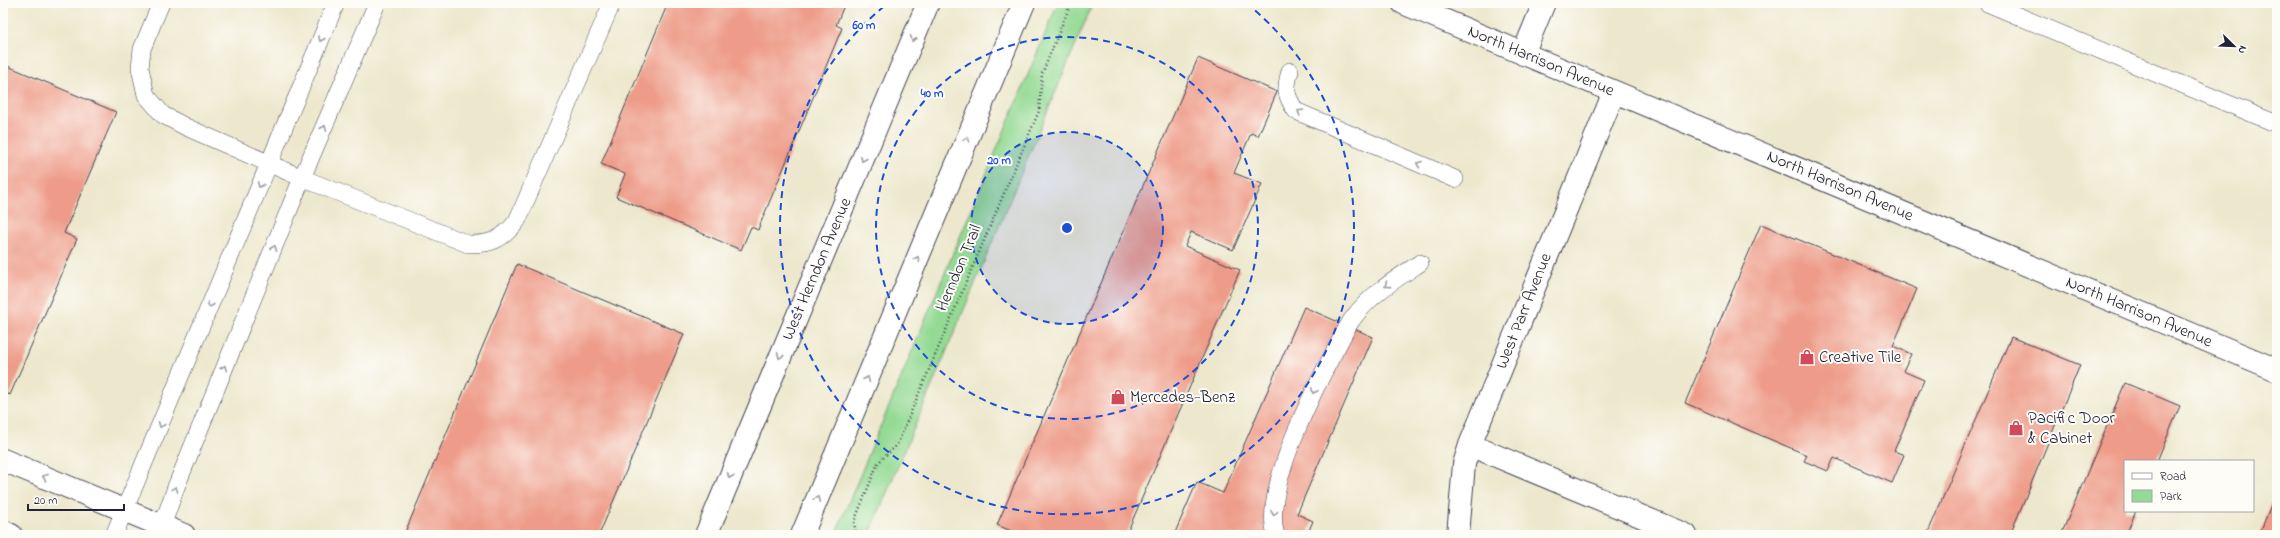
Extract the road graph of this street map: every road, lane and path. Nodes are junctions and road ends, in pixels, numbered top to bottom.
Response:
1 (161, 3) edge
2 (336, 3) edge
3 (377, 3) edge
4 (612, 3) edge
5 (928, 3) edge
6 (1024, 3) edge
7 (1071, 3) edge
8 (1403, 3) edge
9 (1544, 3) edge
10 (1987, 3) edge
11 (1523, 54) junction
12 (1290, 71) dead end
13 (1614, 92) junction
14 (2277, 124) edge
15 (269, 162) junction
16 (302, 178) junction
17 (1455, 179) dead end
18 (1420, 263) dead end
19 (2276, 367) edge
20 (1470, 445) junction
21 (3, 460) edge
22 (125, 510) junction
23 (160, 530) edge
24 (3, 531) edge
25 (11, 535) edge
26 (114, 535) edge
27 (184, 535) edge
28 (706, 535) edge
29 (802, 535) edge
30 (856, 535) edge
31 (1276, 535) edge
32 (1458, 535) edge
33 (1686, 535) edge

1 - 15 lane
2 -> 15 lane
16 -> 3 lane
4 - 16 lane
5 -> 28 street, West Herndon Avenue
29 -> 6 street
7 - 30 path, Herndon Trail
8 - 11 street, North Harrison Avenue
9 - 11 street
10 - 14 lane
11 - 13 street, North Harrison Avenue
17 -> 12 lane
13 - 19 street, North Harrison Avenue
13 - 20 street, West Parr Avenue
15 - 16 lane
15 -> 22 lane
23 -> 16 lane
18 -> 31 lane
20 - 32 street, West Parr Avenue
20 - 33 street
22 -> 21 street
22 - 23 street
22 - 26 lane
23 - 27 street
24 - 25 street

